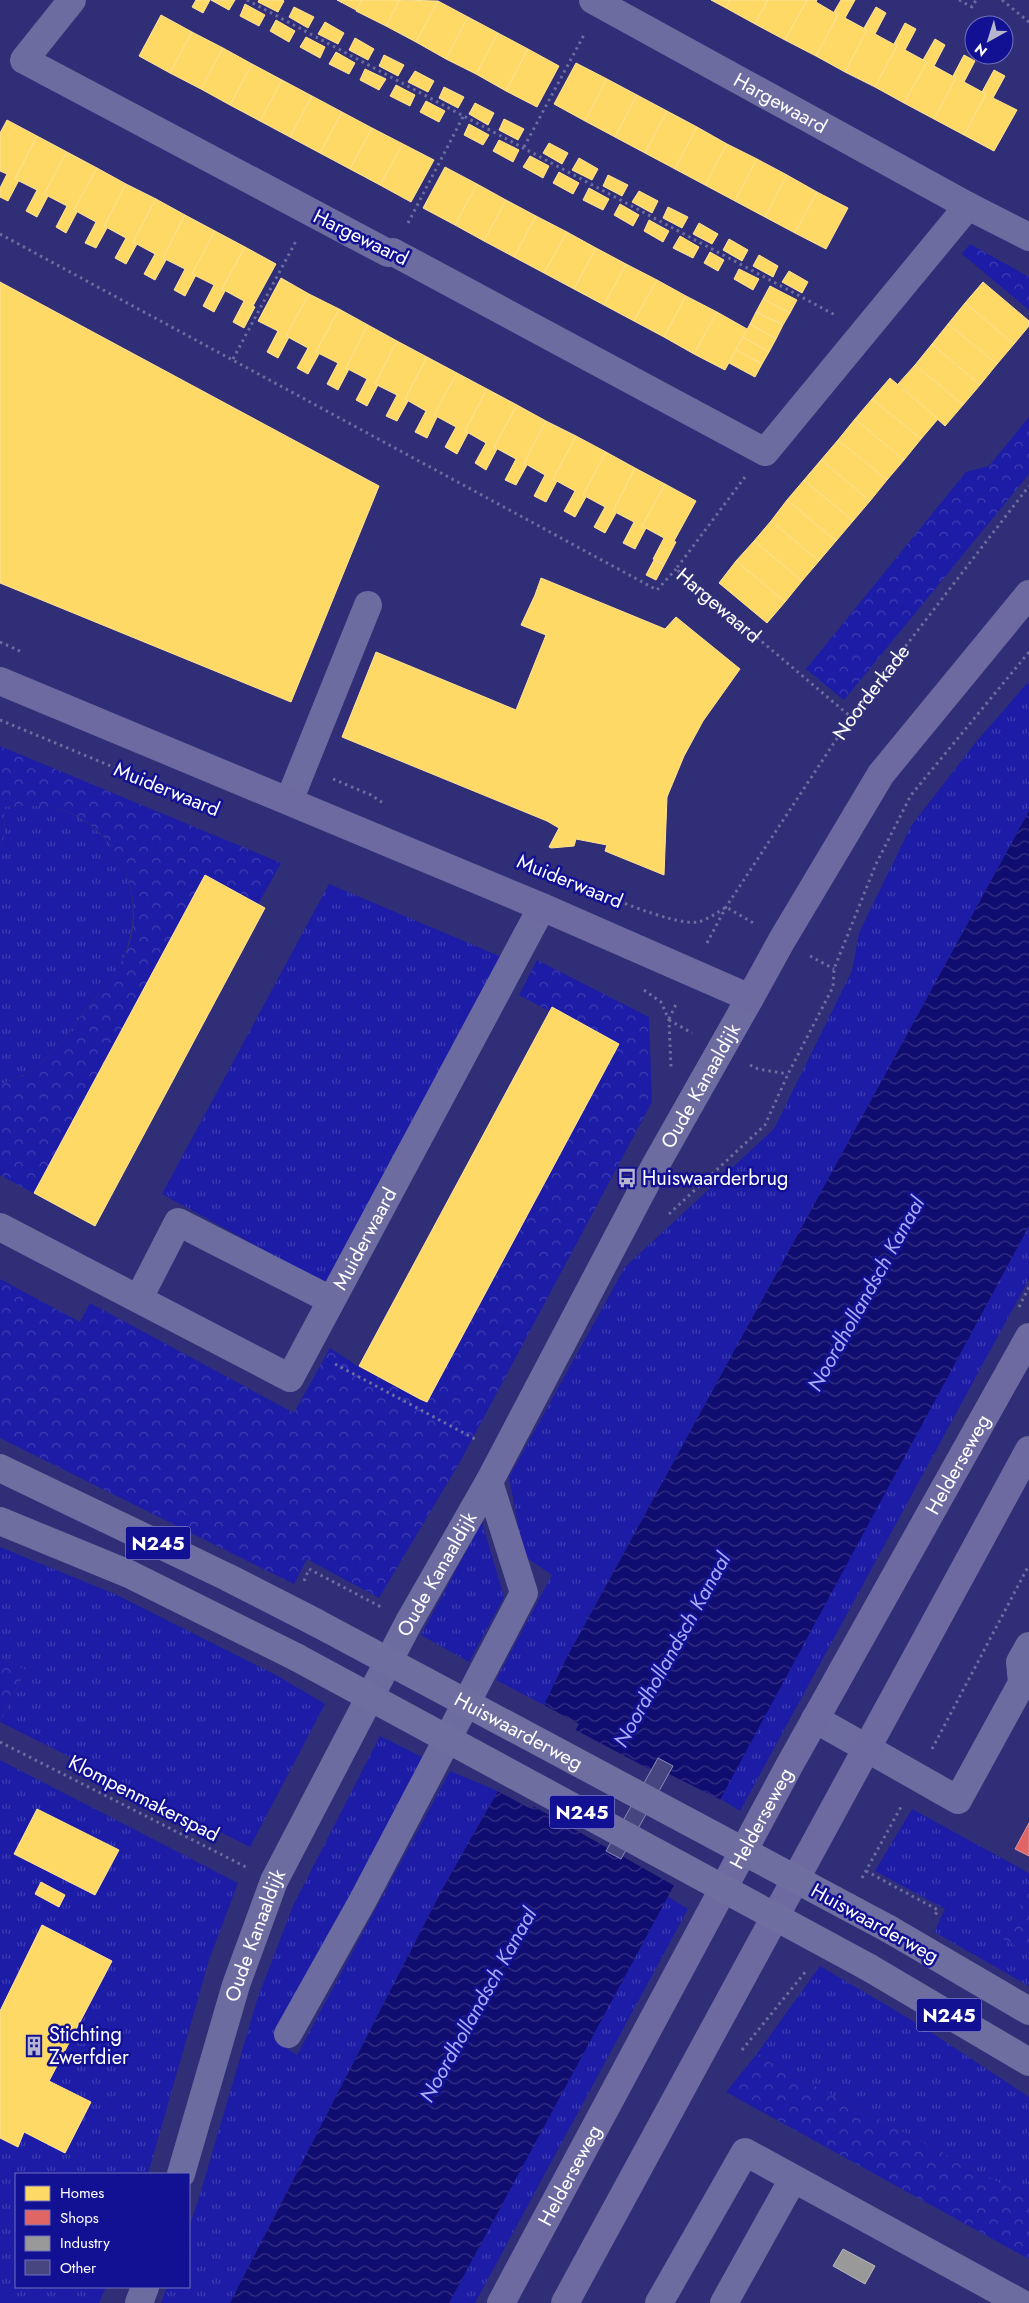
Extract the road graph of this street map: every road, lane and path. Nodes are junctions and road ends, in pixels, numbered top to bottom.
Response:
1 (72, 0) edge
2 (246, 0) edge
3 (959, 0) edge
4 (976, 0) edge
5 (1002, 0) edge
6 (597, 2) edge
7 (1029, 22) edge
8 (464, 115) junction
9 (524, 147) junction
10 (968, 206) junction
11 (311, 212) junction
12 (0, 234) edge
13 (1029, 237) edge
14 (393, 252) junction
15 (864, 330) junction
16 (233, 359) junction
17 (765, 452) junction
18 (1029, 486) edge
19 (676, 569) junction
20 (1029, 594) edge
21 (368, 605) dead end
22 (0, 642) edge
23 (1029, 652) edge
24 (27, 654) dead end
25 (0, 681) edge
26 (851, 716) junction
27 (0, 720) edge
28 (304, 767) junction
29 (166, 788) dead end
30 (289, 801) junction
31 (386, 805) dead end
32 (566, 879) dead end
33 (542, 907) junction
34 (726, 907) junction
35 (782, 940) junction
36 (834, 969) junction
37 (642, 988) dead end
38 (750, 998) junction
39 (669, 1020) dead end
40 (664, 1218) dead end
41 (0, 1227) edge
42 (139, 1298) junction
43 (331, 1300) junction
44 (1029, 1337) edge
45 (306, 1349) junction
46 (1029, 1450) edge
47 (503, 1454) junction
48 (0, 1468) edge
49 (489, 1482) junction
50 (0, 1521) edge
51 (309, 1570) dead end
52 (375, 1603) dead end
53 (1029, 1646) edge
54 (1026, 1685) edge
55 (815, 1719) junction
56 (0, 1742) edge
57 (866, 1748) junction
58 (866, 1871) dead end
59 (274, 1880) junction
60 (926, 1904) dead end
61 (1029, 2011) edge
62 (288, 2034) dead end
63 (1029, 2062) edge
64 (181, 2173) edge
65 (793, 2179) junction
66 (145, 2288) edge
67 (139, 2303) edge
68 (501, 2303) edge
69 (565, 2303) edge
70 (659, 2303) edge
71 (724, 2303) edge
72 (1021, 2303) edge

1 - 11 street, Hargewaard
2 - 8 path
3 - 4 path
5 - 7 path
6 - 9 path
6 - 10 street, Hargewaard
8 - 9 path
8 - 14 path
9 - 15 path
10 - 13 street, Hargewaard
10 - 15 street
11 - 14 street, Hargewaard
11 - 16 path
12 - 16 path
14 - 17 street, Hargewaard
15 - 17 street
16 - 19 path
17 - 19 path, Hargewaard
18 - 26 path, Noorderkade
19 - 26 path, Hargewaard
20 - 35 main road
21 - 28 street
22 - 24 path
23 - 36 path
25 - 30 main road, Muiderwaard
26 - 34 path, Noorderkade
27 - 29 path, Muiderwaard
28 - 30 street
28 - 31 path
30 - 33 main road, Muiderwaard
32 - 34 path, Muiderwaard
33 - 38 main road, Muiderwaard
33 - 43 street, Muiderwaard
34 - 35 path
35 - 36 path
35 - 38 main road
36 - 40 path
37 - 39 path
38 - 47 street, Oude Kanaaldijk
41 - 42 street, Muiderwaard
42 - 43 street, Muiderwaard
42 - 45 street, Muiderwaard
43 - 45 street, Muiderwaard
44 - 55 main road, Helderseweg
45 - 47 path
46 - 57 main road
47 - 49 street, Oude Kanaaldijk
48 - 61 highway, Huiswaarderweg / N245, bridge
49 - 59 street, Oude Kanaaldijk
49 - 62 street
50 - 63 highway, Huiswaarderweg / N245, bridge
51 - 52 path
53 - 54 street
54 - 57 street
55 - 57 street
55 - 68 main road, Helderseweg
56 - 59 path, Klompenmakerspad
57 - 69 main road
58 - 60 path
59 - 64 street, Oude Kanaaldijk
65 - 70 street
65 - 71 street
65 - 72 street
66 - 67 street

